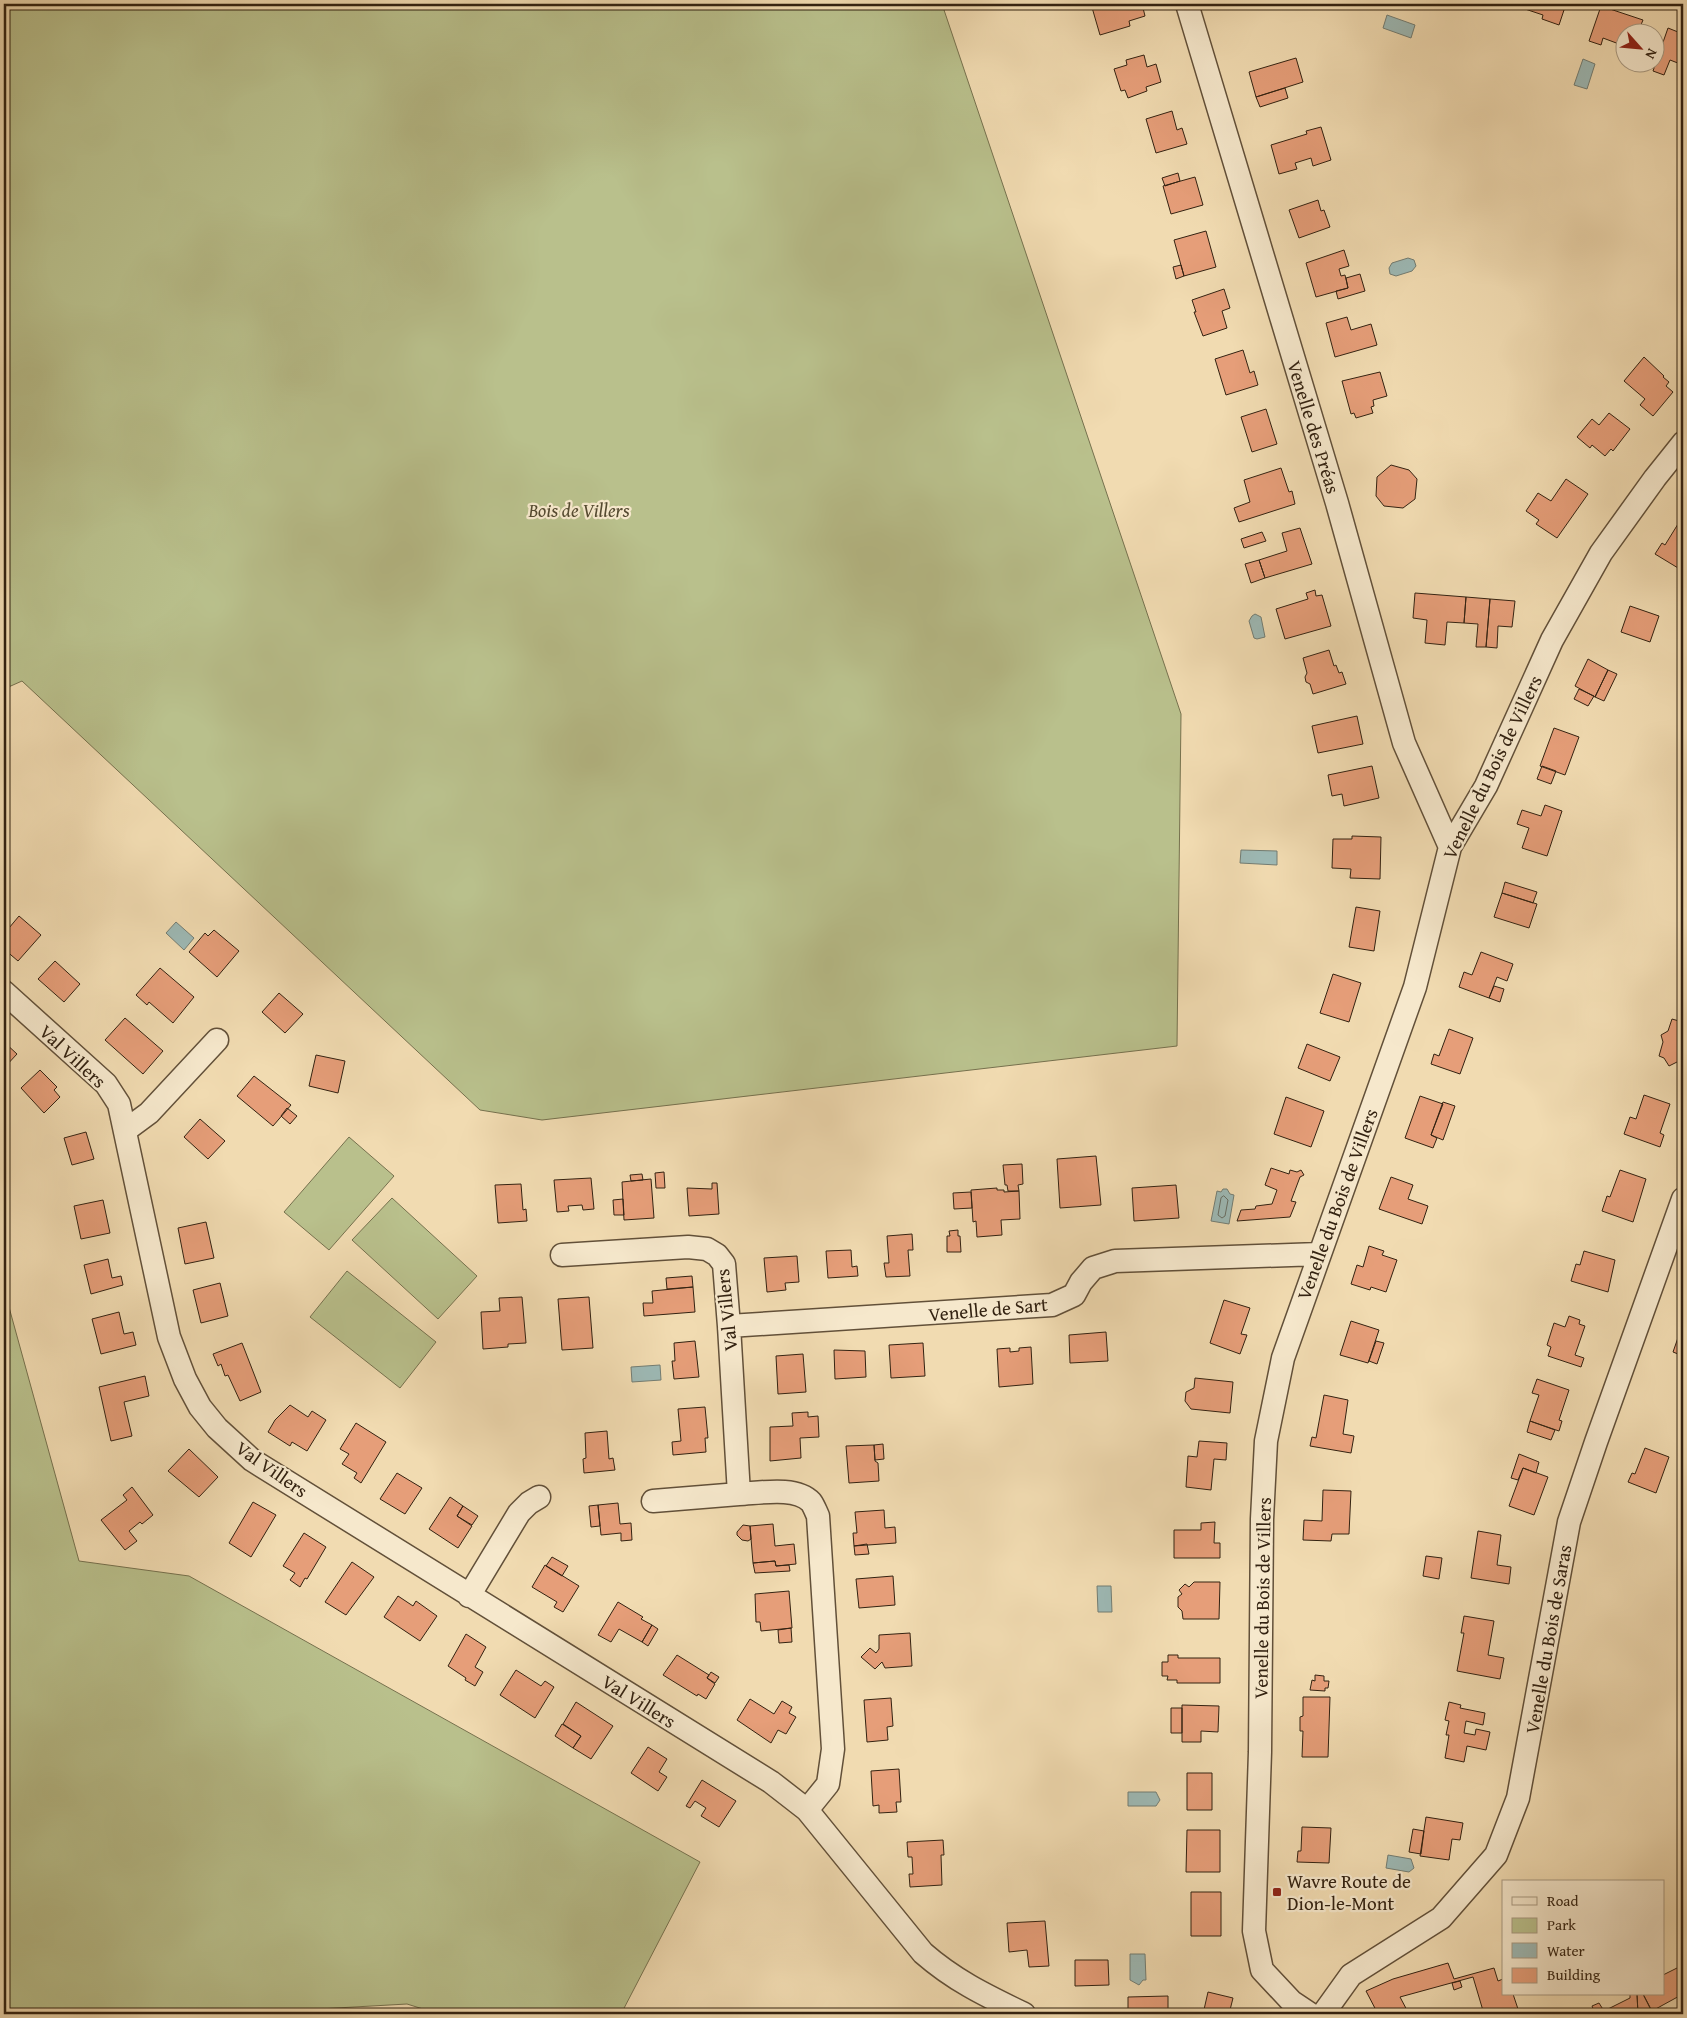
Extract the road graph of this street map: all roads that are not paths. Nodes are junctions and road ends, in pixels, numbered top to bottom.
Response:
1 (1187, 4) edge
2 (1683, 443) edge
3 (1450, 847) junction
4 (4, 992) edge
5 (217, 1040) dead end
6 (126, 1130) junction
7 (1683, 1199) edge
8 (1319, 1254) junction
9 (562, 1255) dead end
10 (730, 1326) junction
11 (739, 1494) junction
12 (540, 1497) dead end
13 (653, 1501) dead end
14 (469, 1596) junction
15 (807, 1810) junction
16 (1024, 2014) edge
17 (1310, 2014) edge
18 (1323, 2014) edge

1 - 3 street, Venelle des Préas
2 - 3 street, Venelle du Bois de Villers
3 - 8 street, Venelle du Bois de Villers
4 - 6 street, Val Villers
5 - 6 street
6 - 14 street, Val Villers
7 - 18 street, Venelle du Bois de Saras
8 - 10 street, Venelle de Sart
8 - 17 street, Venelle du Bois de Villers
9 - 10 street, Val Villers
10 - 11 street, Val Villers
11 - 13 street
11 - 15 street
12 - 14 street
14 - 15 street, Val Villers
15 - 16 street, Val Villers

